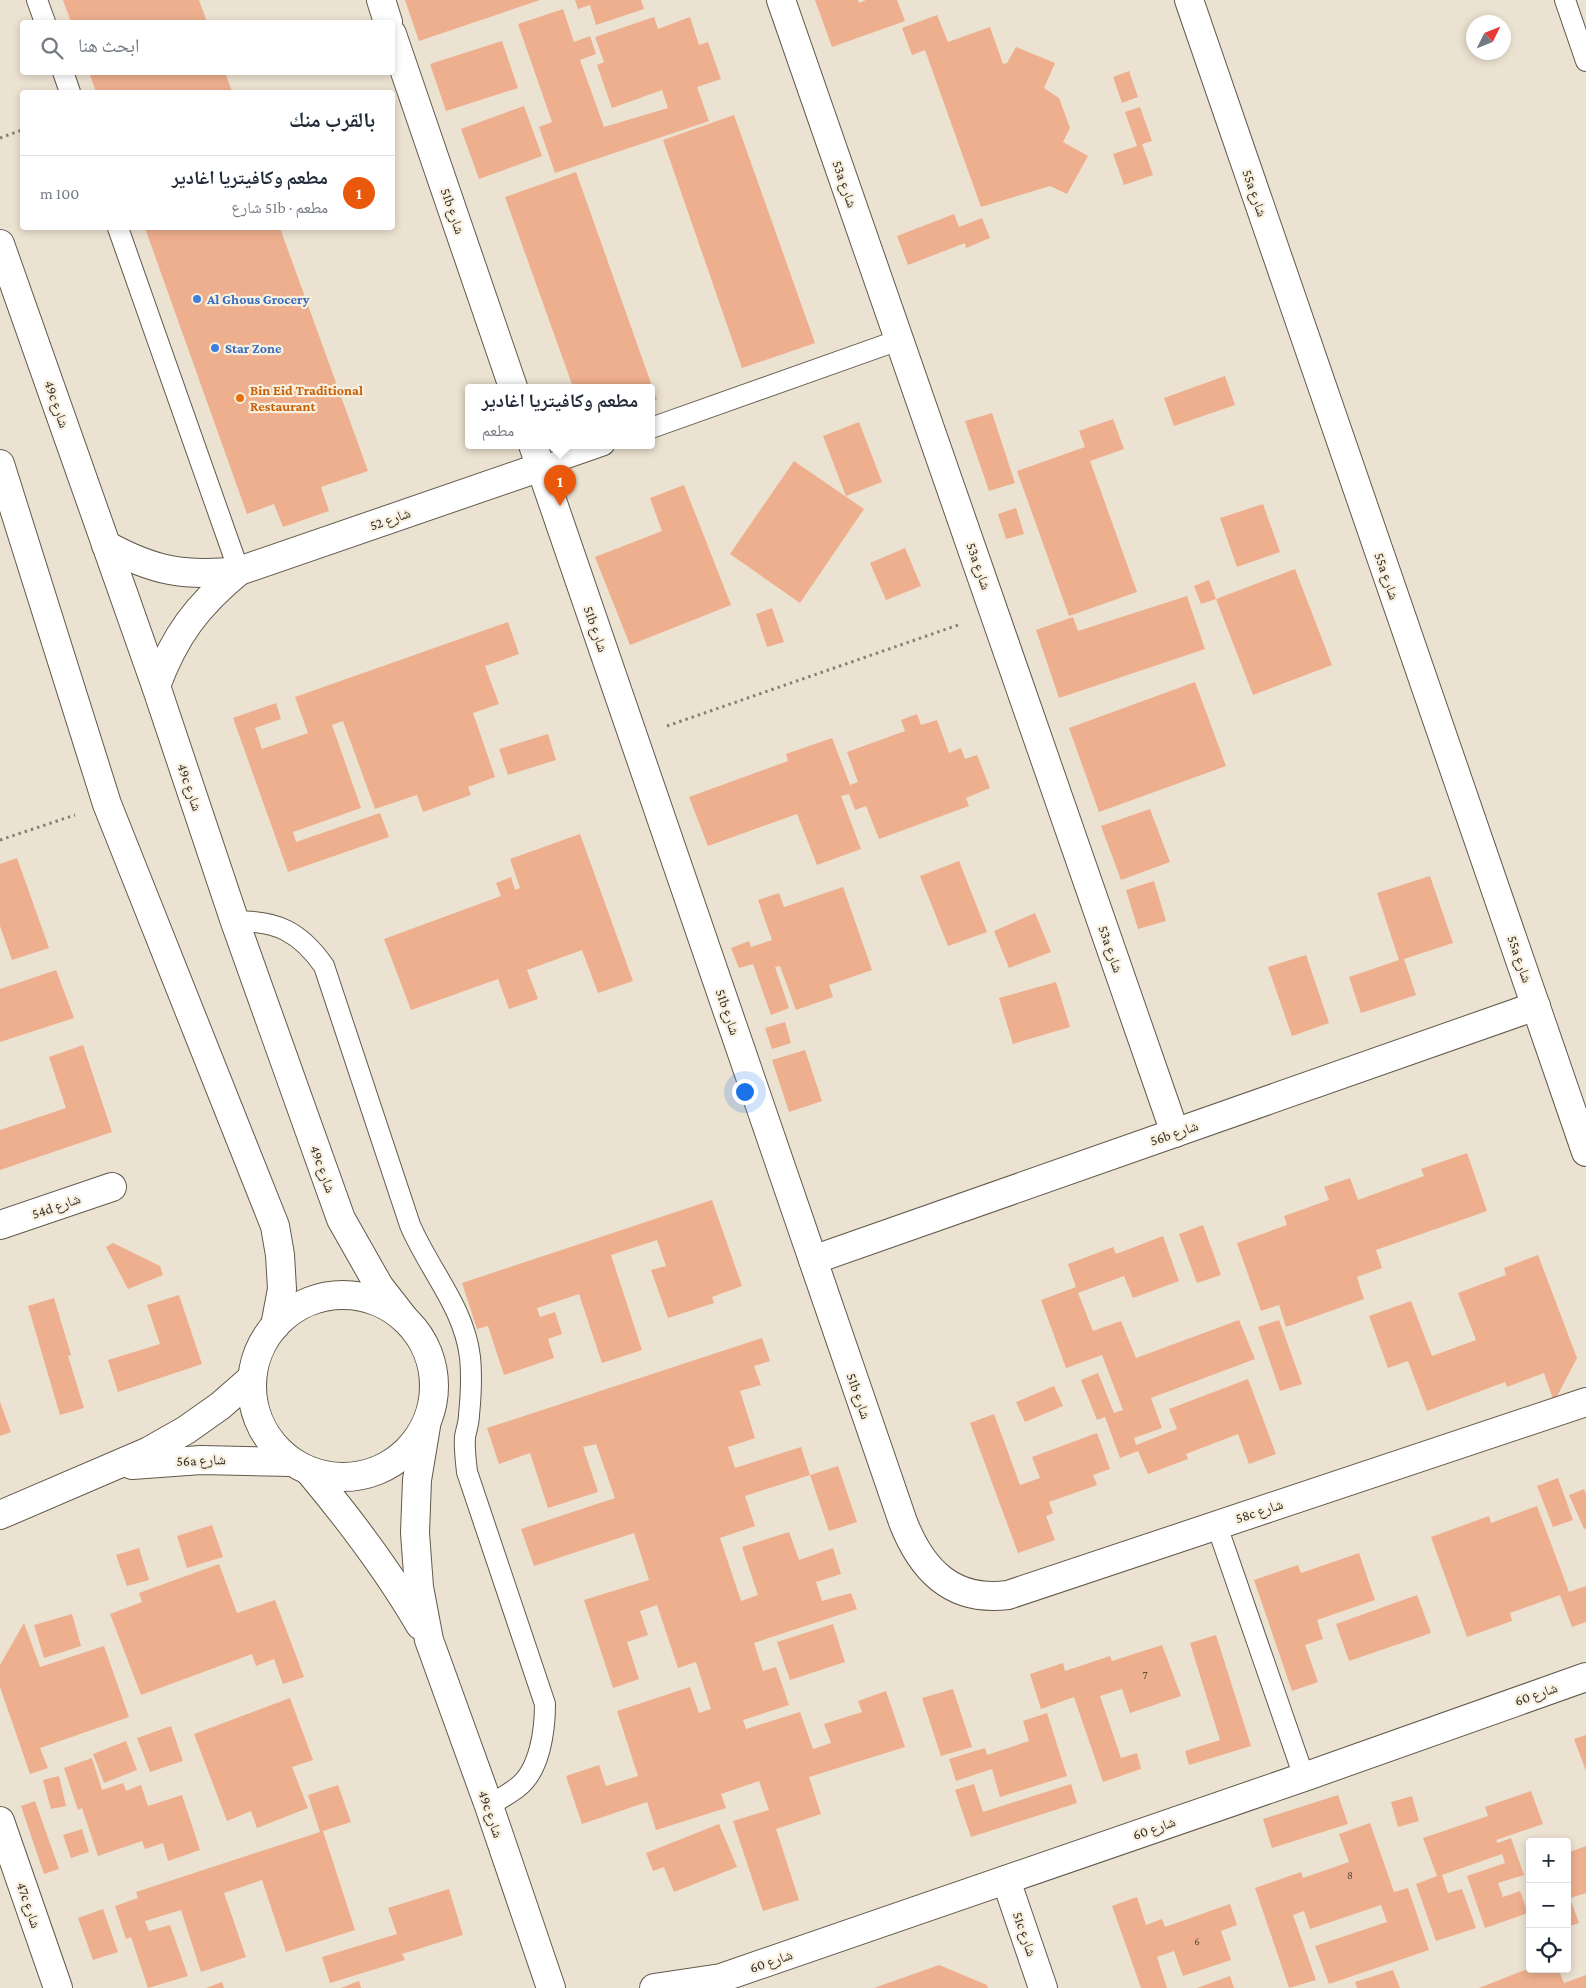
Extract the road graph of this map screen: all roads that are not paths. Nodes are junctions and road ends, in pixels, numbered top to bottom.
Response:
1 (37, 0) edge
2 (381, 0) edge
3 (781, 0) edge
4 (1189, 0) edge
5 (1565, 0) edge
6 (44, 20) edge
7 (387, 20) edge
8 (395, 43) edge
9 (1586, 60) edge
10 (64, 75) edge
11 (69, 90) edge
12 (119, 230) edge
13 (0, 244) edge
14 (899, 340) junction
15 (512, 384) edge
16 (655, 427) edge
17 (580, 449) edge
18 (537, 456) edge
19 (0, 464) edge
20 (106, 544) junction
21 (239, 571) junction
22 (156, 686) junction
23 (235, 922) junction
24 (1536, 1006) junction
25 (1175, 1133) junction
26 (1586, 1152) edge
27 (112, 1186) dead end
28 (0, 1225) edge
29 (813, 1260) junction
30 (404, 1318) junction
31 (274, 1326) junction
32 (252, 1378) junction
33 (1586, 1402) edge
34 (426, 1426) junction
35 (301, 1466) junction
36 (110, 1468) junction
37 (0, 1515) edge
38 (1217, 1526) junction
39 (934, 1574) joint
40 (429, 1640) junction
41 (1586, 1677) edge
42 (1304, 1777) junction
43 (489, 1806) junction
44 (0, 1821) edge
45 (1006, 1880) junction
46 (712, 1983) edge
47 (58, 1988) edge
48 (551, 1988) edge
49 (654, 1988) edge
50 (1044, 1988) edge

1 - 6 lane
2 - 7 street
3 - 14 street, 53a شارع
4 - 24 street, 55a شارع
5 - 9 lane
8 - 15 street, 51b شارع
10 - 11 lane
12 - 21 lane
13 - 20 street, 49c شارع
14 - 16 lane
14 - 25 street, 53a شارع
17 - 18 lane
18 - 21 street, شارع 52
18 - 29 street, 51b شارع
19 - 31 street
20 - 21 street, شارع 52
20 - 22 street, 49c شارع
21 - 22 street, شارع 52
22 - 23 street, 49c شارع
23 - 30 street, 49c شارع
23 - 43 lane
24 - 25 street, 56b شارع
24 - 26 street, 55a شارع
25 - 29 street, 56b شارع
27 - 28 street, 54d شارع
29 - 39 street, 51b شارع
30 - 31 street
30 - 34 street
31 - 32 street
32 - 35 street, 49c شارع
32 - 36 street, 56a شارع
33 - 38 street, 58c شارع
34 - 35 street, 56a شارع
34 - 40 street, 49c شارع
35 - 36 street, 56a شارع
35 - 40 street, 49c شارع
36 - 37 street, 56a شارع
38 - 39 street, 58c شارع
38 - 42 lane
40 - 43 street, 49c شارع
41 - 42 street, شارع 60
42 - 45 street, شارع 60
43 - 48 street, 49c شارع
44 - 47 street, 47c شارع
45 - 46 street, شارع 60
45 - 50 street, 51c شارع
46 - 49 street, شارع 60

